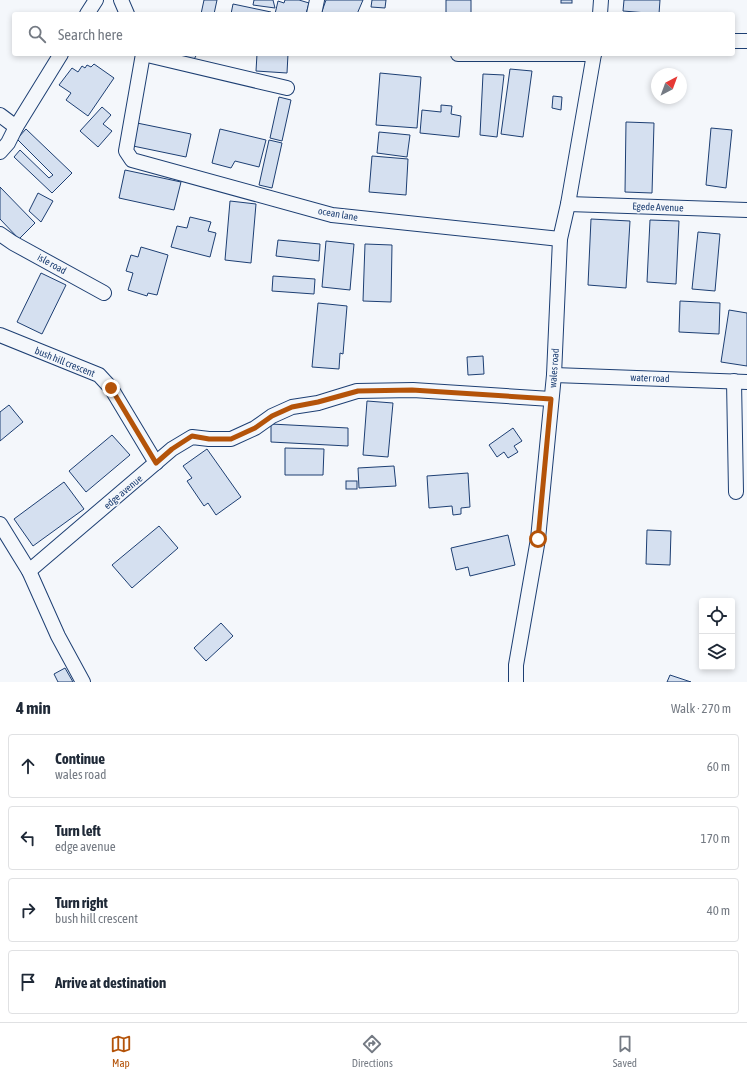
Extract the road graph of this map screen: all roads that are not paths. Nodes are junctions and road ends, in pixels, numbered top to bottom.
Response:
1 (96, 0) edge
2 (121, 0) edge
3 (317, 0) edge
4 (601, 0) edge
5 (88, 12) edge
6 (126, 12) edge
7 (314, 12) edge
8 (600, 12) edge
9 (735, 40) edge
10 (747, 41) edge
11 (61, 56) edge
12 (143, 56) edge
13 (151, 56) edge
14 (594, 56) edge
15 (287, 88) dead end
16 (0, 115) edge
17 (16, 127) junction
18 (0, 152) edge
19 (568, 204) junction
20 (747, 210) edge
21 (0, 234) edge
22 (560, 239) junction
23 (104, 293) dead end
24 (0, 335) edge
25 (554, 375) junction
26 (741, 381) edge
27 (551, 399) junction
28 (156, 463) junction
29 (736, 492) dead end
30 (0, 524) edge
31 (29, 571) junction
32 (83, 682) edge
33 (516, 682) edge

1 - 5 street
2 - 6 street
3 - 7 street
4 - 8 street
9 - 10 street
11 - 17 street
12 - 22 street, ocean lane
13 - 15 street
14 - 19 street, wales road
16 - 17 street
17 - 18 street
19 - 20 street, Egede Avenue
19 - 22 street, wales road
21 - 23 street, isle road
22 - 25 street, wales road
24 - 28 street, bush hill crescent
25 - 26 street, water road
25 - 27 street, wales road
26 - 29 street
27 - 28 street, edge avenue
27 - 33 street, wales road
28 - 31 street, edge avenue
30 - 31 street
31 - 32 street

